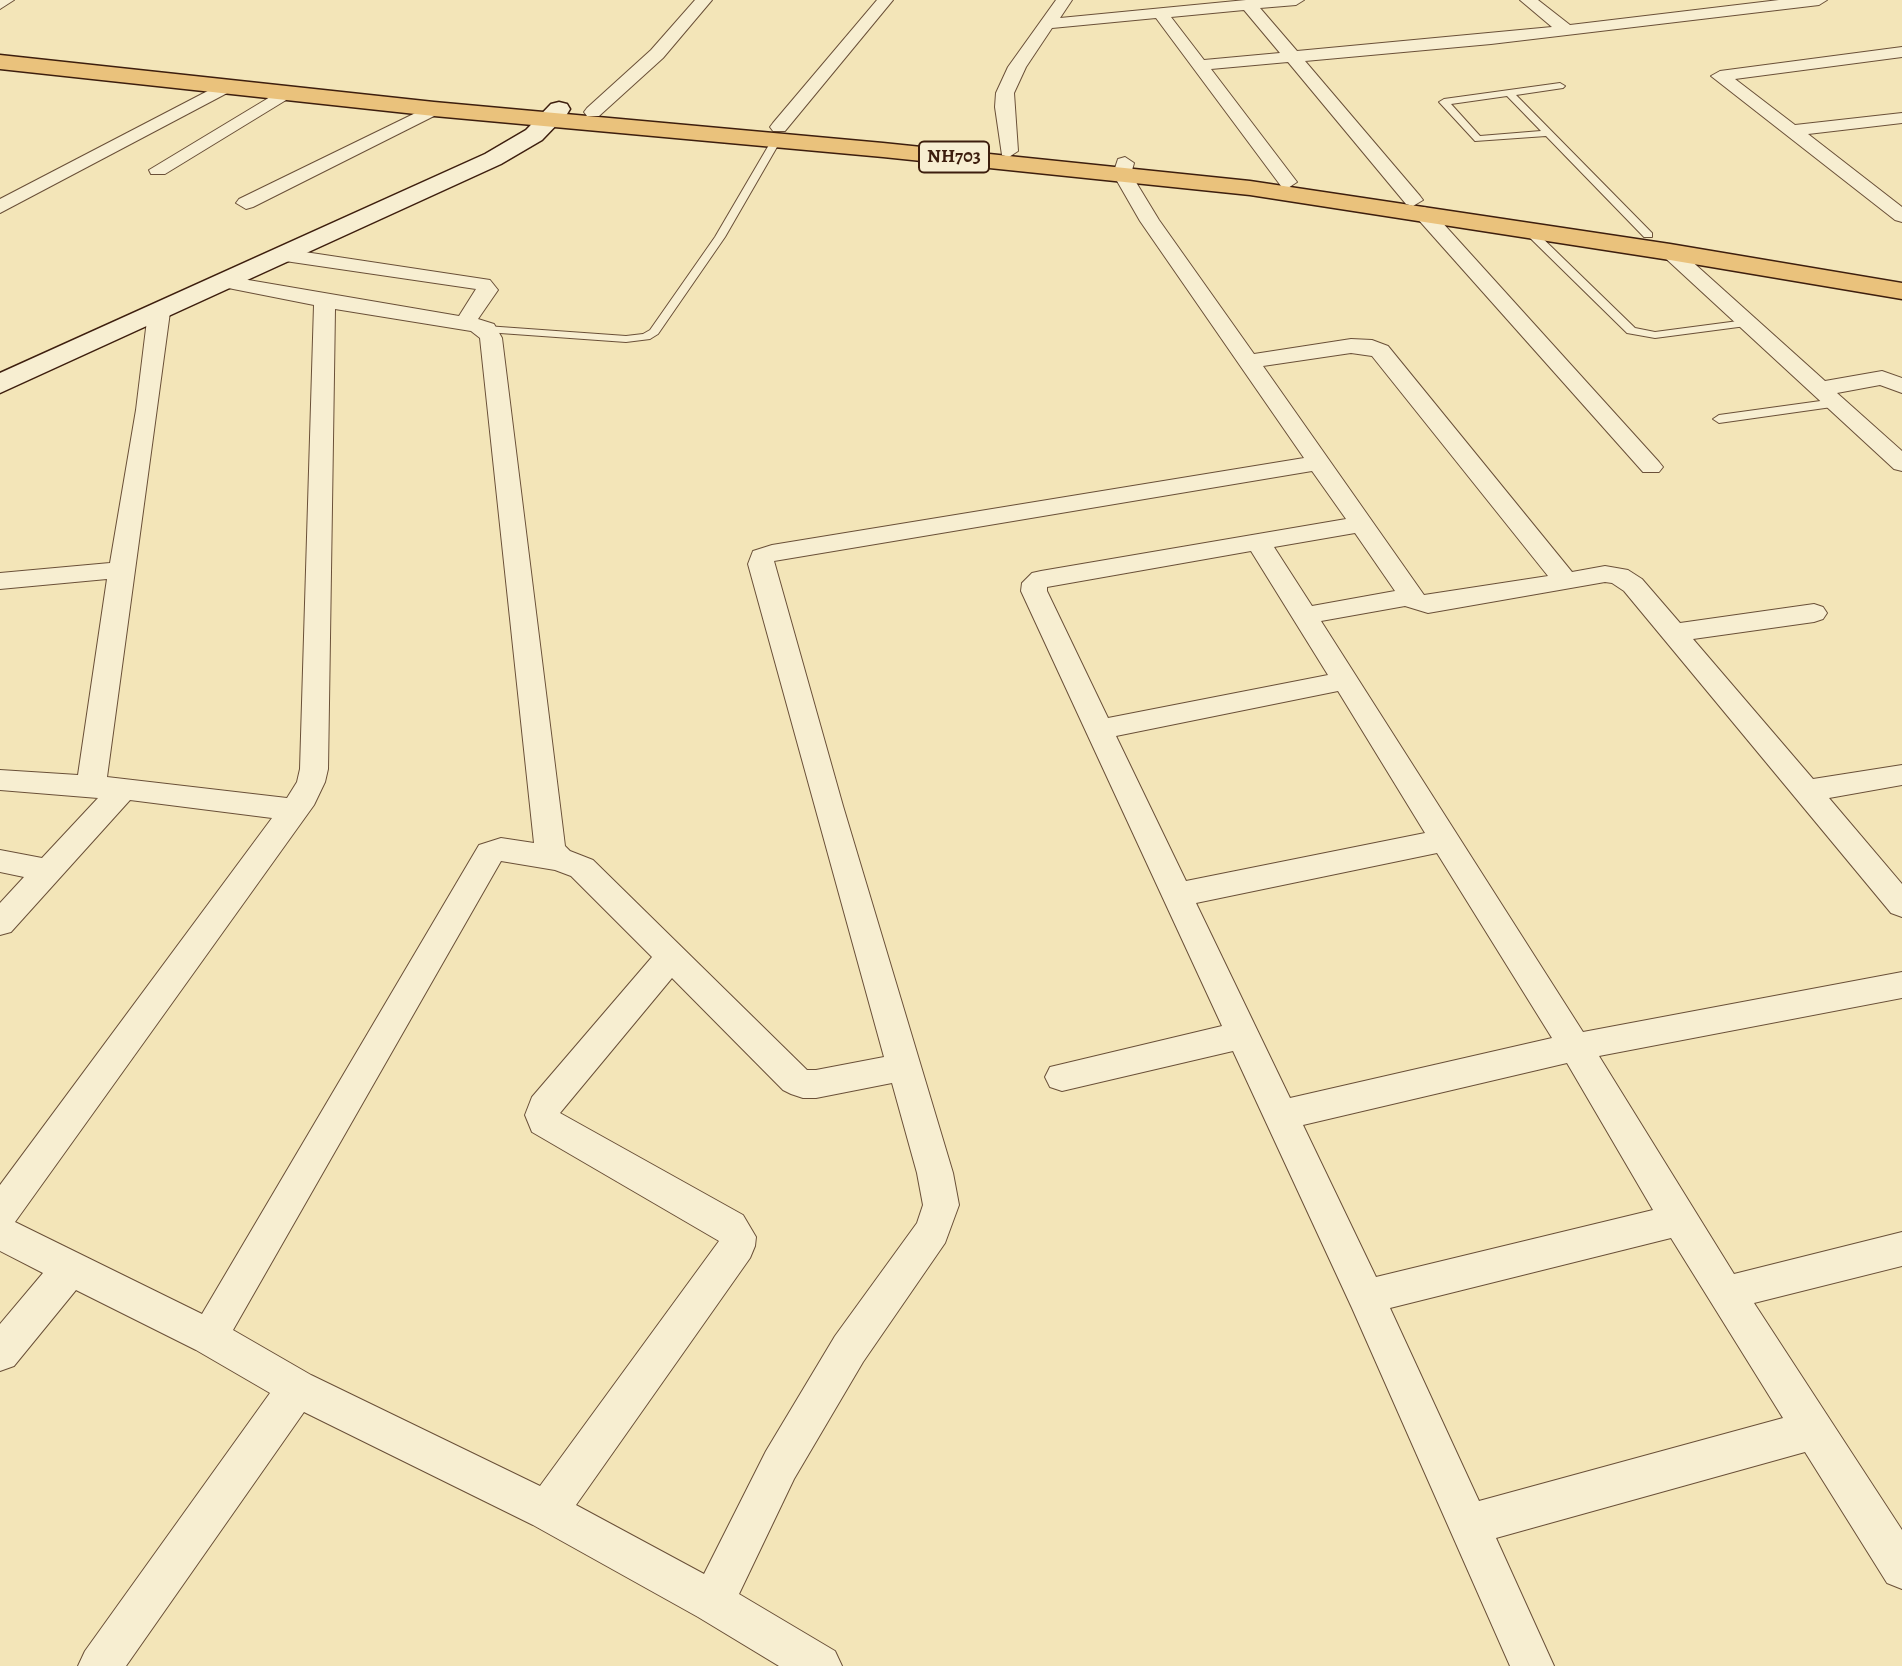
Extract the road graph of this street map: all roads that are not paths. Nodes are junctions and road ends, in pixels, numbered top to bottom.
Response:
1 (6, 0) edge
2 (704, 0) edge
3 (886, 0) edge
4 (1064, 0) edge
5 (1297, 0) edge
6 (1528, 0) edge
7 (1819, 0) edge
8 (0, 4) edge
9 (1249, 5) junction
10 (1160, 13) junction
11 (1047, 24) junction
12 (1565, 29) junction
13 (0, 51) edge
14 (1902, 52) edge
15 (1295, 58) junction
16 (0, 62) edge
17 (1202, 65) junction
18 (1560, 86) dead end
19 (225, 87) junction
20 (285, 93) junction
21 (1509, 93) junction
22 (434, 108) junction
23 (593, 113) junction
24 (554, 114) junction
25 (1902, 118) edge
26 (1791, 131) junction
27 (777, 134) junction
28 (1548, 134) junction
29 (1009, 150) junction
30 (1124, 169) junction
31 (158, 170) dead end
32 (1288, 182) junction
33 (246, 202) dead end
34 (1418, 206) junction
35 (0, 207) edge
36 (1902, 216) edge
37 (1528, 230) junction
38 (1648, 235) junction
39 (1671, 252) junction
40 (285, 255) junction
41 (1902, 278) edge
42 (225, 282) junction
43 (1902, 291) edge
44 (325, 301) junction
45 (159, 312) junction
46 (1746, 323) junction
47 (475, 326) junction
48 (1248, 362) junction
49 (0, 384) edge
50 (1902, 386) edge
51 (1827, 396) junction
52 (1719, 419) dead end
53 (1318, 463) junction
54 (1902, 464) edge
55 (1651, 467) dead end
56 (1363, 524) junction
57 (1258, 542) junction
58 (121, 570) junction
59 (0, 581) edge
60 (1566, 581) junction
61 (1412, 596) junction
62 (1814, 613) dead end
63 (1305, 616) junction
64 (1673, 633) junction
65 (1344, 681) junction
66 (1100, 729) junction
67 (1902, 775) edge
68 (0, 780) edge
69 (91, 786) junction
70 (123, 789) junction
71 (1807, 791) junction
72 (295, 810) junction
73 (1446, 840) junction
74 (559, 859) junction
75 (0, 861) edge
76 (49, 871) junction
77 (1177, 895) junction
78 (1902, 905) edge
79 (0, 922) edge
80 (671, 957) junction
81 (1902, 985) edge
82 (1242, 1035) junction
83 (1575, 1048) junction
84 (904, 1067) junction
85 (1062, 1077) dead end
86 (1281, 1115) junction
87 (0, 1214) edge
88 (1679, 1220) junction
89 (0, 1233) edge
90 (1902, 1249) edge
91 (71, 1268) junction
92 (1726, 1293) junction
93 (1366, 1297) junction
94 (209, 1337) junction
95 (0, 1353) edge
96 (298, 1388) junction
97 (1815, 1429) junction
98 (547, 1511) junction
99 (1467, 1525) junction
100 (1902, 1568) edge
101 (713, 1602) junction
102 (105, 1665) edge
103 (820, 1666) edge
104 (1532, 1666) edge

1 - 8 street
2 - 23 street
3 - 27 street
4 - 11 street
5 - 9 street
6 - 12 street
7 - 12 street
9 - 10 street
9 - 15 street
10 - 11 street
10 - 17 street
11 - 29 street
12 - 15 street
13 - 24 highway, NH703
14 - 26 street
15 - 17 street
15 - 34 street
16 - 19 highway, NH703
17 - 32 street
18 - 21 lane
19 - 20 highway, NH703
19 - 35 street
20 - 22 highway, NH703
20 - 31 street
21 - 28 lane
21 - 28 lane
22 - 24 highway, NH703
22 - 33 street
23 - 24 highway, NH703
23 - 27 highway, NH703
24 - 27 highway, NH703
24 - 40 street
25 - 26 street
26 - 36 street
27 - 29 highway, NH703
27 - 30 highway, NH703
27 - 47 lane
28 - 38 lane
29 - 30 highway, NH703
30 - 32 highway, NH703
30 - 34 highway, NH703
30 - 48 street
32 - 34 highway, NH703
34 - 37 highway, NH703
34 - 38 highway, NH703
34 - 55 street
37 - 39 highway, NH703
37 - 46 lane
38 - 41 highway, NH703
39 - 43 highway, NH703
39 - 46 street
40 - 42 street
40 - 47 street
42 - 44 street
42 - 45 street
44 - 47 street
44 - 72 street
45 - 49 street
45 - 58 street
46 - 51 street
47 - 74 street
48 - 53 street
48 - 60 street
50 - 51 street
51 - 52 lane
51 - 54 street
53 - 56 street
53 - 84 street
56 - 57 street
56 - 61 street
57 - 63 street
57 - 66 street
58 - 59 street
58 - 69 street
60 - 61 street
60 - 64 street
61 - 63 street
62 - 64 street
63 - 65 street
64 - 71 street
65 - 66 street
65 - 73 street
66 - 77 street
67 - 71 street
68 - 69 street
69 - 70 street
70 - 72 street
70 - 76 street
71 - 78 street
72 - 87 street
73 - 77 street
73 - 83 street
74 - 80 street
74 - 94 street
75 - 76 street
76 - 79 street
77 - 82 street
80 - 84 street
80 - 98 street
81 - 83 street
82 - 85 street
82 - 86 street
83 - 86 street
83 - 88 street
84 - 101 street
86 - 93 street
88 - 92 street
88 - 93 street
89 - 91 street
90 - 92 street
91 - 94 street
91 - 95 street
92 - 97 street
93 - 99 street
94 - 96 street
96 - 98 street
96 - 102 street
97 - 99 street
97 - 100 street
98 - 101 street
99 - 104 street
101 - 103 street

